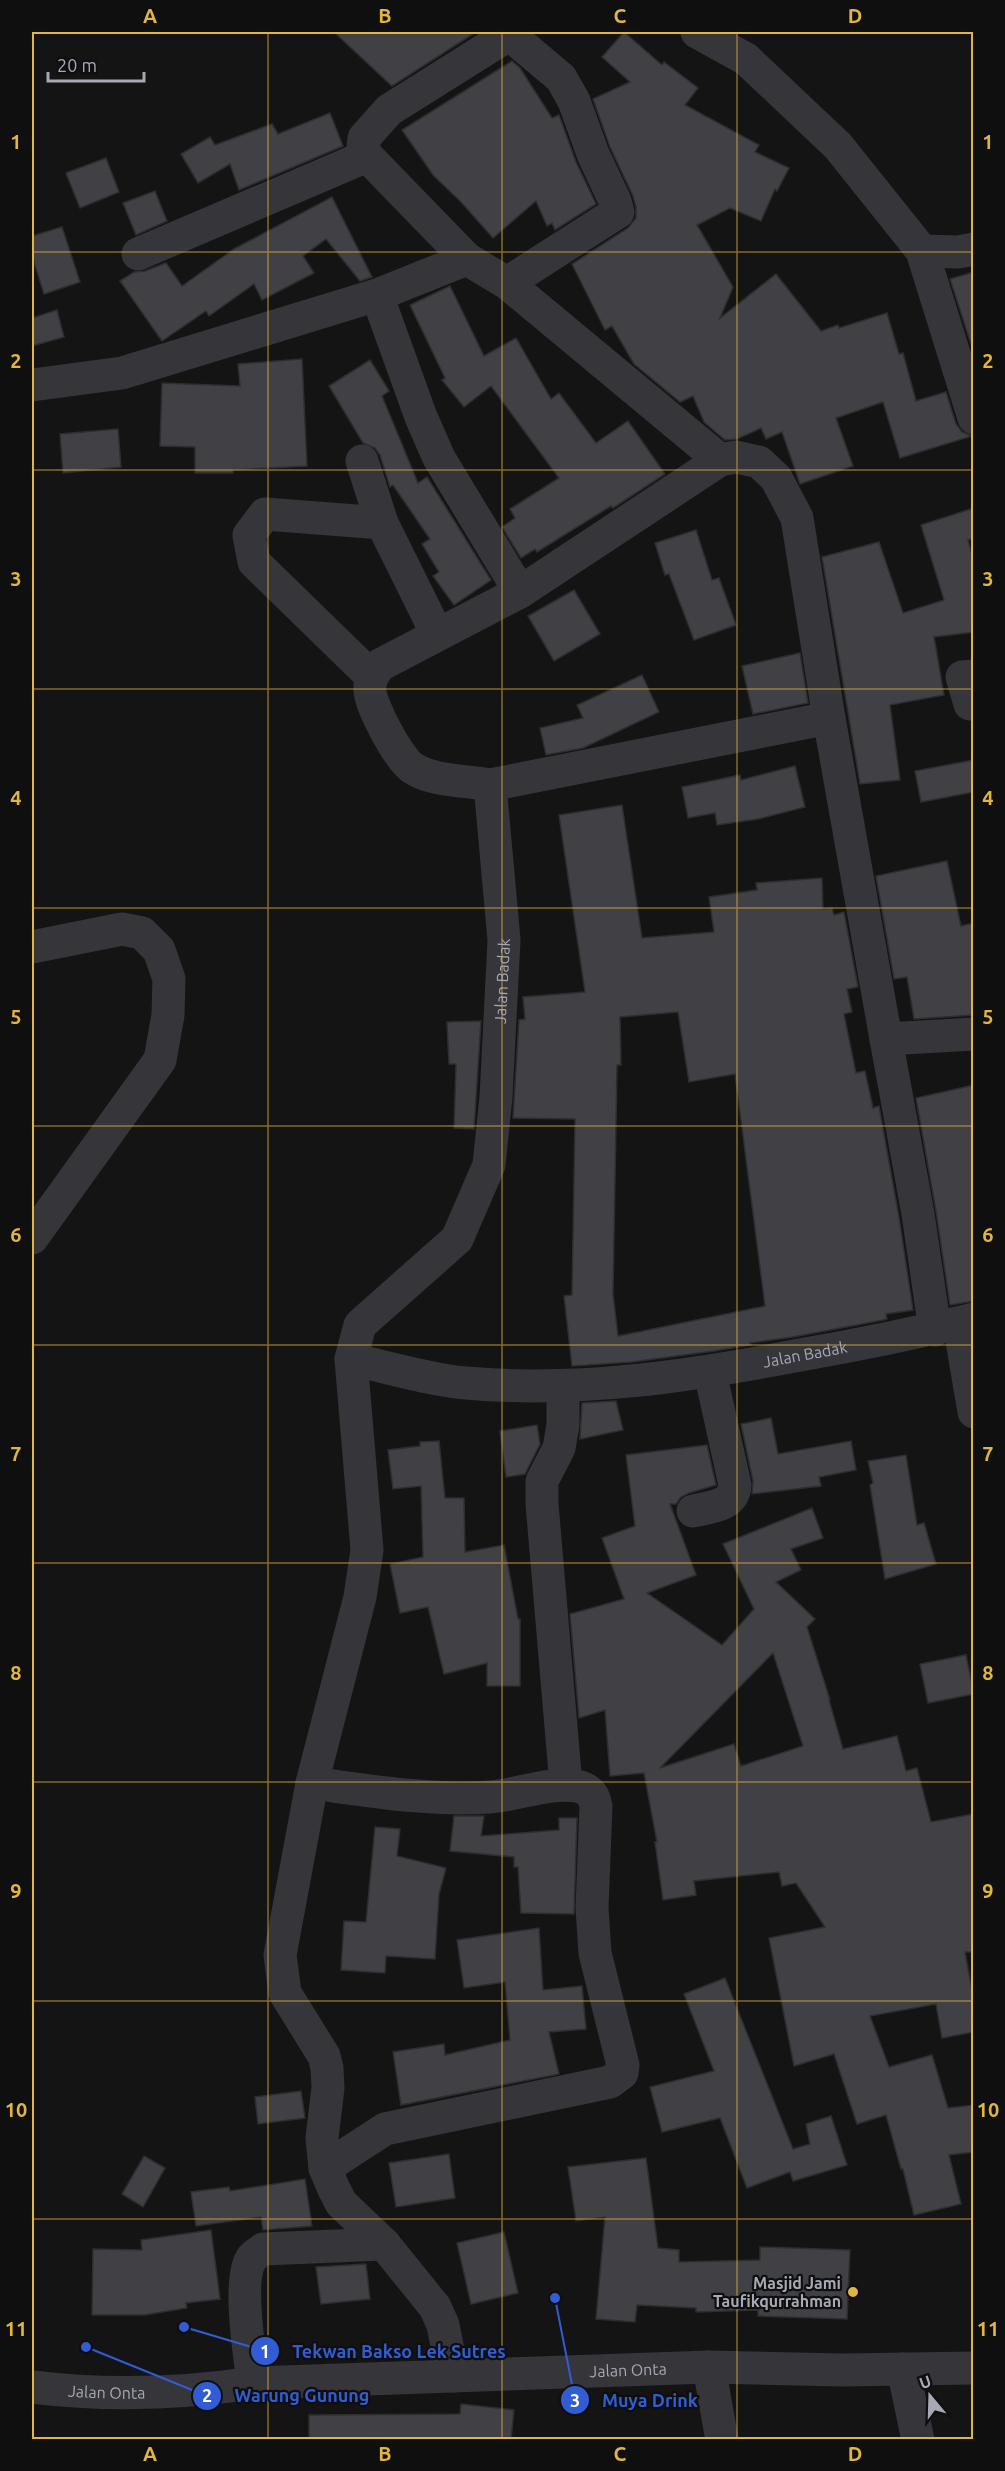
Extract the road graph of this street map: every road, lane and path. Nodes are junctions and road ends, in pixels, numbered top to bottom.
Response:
1 (697, 32) edge
2 (512, 33) edge
3 (367, 156) junction
4 (974, 249) edge
5 (922, 251) junction
6 (138, 254) dead end
7 (467, 259) junction
8 (507, 283) junction
9 (377, 295) junction
10 (32, 385) edge
11 (974, 418) edge
12 (362, 460) dead end
13 (720, 460) junction
14 (382, 522) junction
15 (520, 591) junction
16 (437, 633) junction
17 (376, 671) junction
18 (829, 718) junction
19 (490, 785) junction
20 (32, 947) edge
21 (974, 1034) edge
22 (886, 1038) junction
23 (32, 1238) edge
24 (956, 1324) edge
25 (351, 1359) junction
26 (710, 1372) junction
27 (563, 1386) junction
28 (974, 1412) edge
29 (693, 1511) dead end
30 (312, 1783) junction
31 (566, 1785) junction
32 (325, 2168) junction
33 (384, 2244) junction
34 (710, 2367) junction
35 (974, 2368) edge
36 (903, 2369) junction
37 (453, 2376) junction
38 (253, 2383) junction
39 (32, 2387) edge
40 (722, 2439) edge
41 (918, 2439) edge

1 - 5 street
2 - 3 street
2 - 8 street
3 - 6 street
3 - 7 street
4 - 5 street
5 - 11 street
7 - 8 street
7 - 9 street
8 - 13 street
9 - 10 street
9 - 15 street
12 - 14 street
13 - 15 street
13 - 18 street
14 - 16 street
14 - 17 street
15 - 16 street
16 - 17 street
17 - 19 street
18 - 19 street
18 - 22 street
19 - 25 street, Jalan Badak
20 - 23 street
21 - 22 street
22 - 24 street
24 - 26 street, Jalan Badak
24 - 28 street
25 - 27 street, Jalan Badak
25 - 30 street
26 - 27 street, Jalan Badak
26 - 29 street
27 - 31 street
30 - 31 street
30 - 32 street
31 - 32 street
32 - 33 street
33 - 37 street
33 - 38 street
34 - 36 street, Jalan Onta
34 - 37 street, Jalan Onta
34 - 40 street
35 - 36 street, Jalan Onta
36 - 41 street
37 - 38 street, Jalan Onta
38 - 39 street, Jalan Onta

